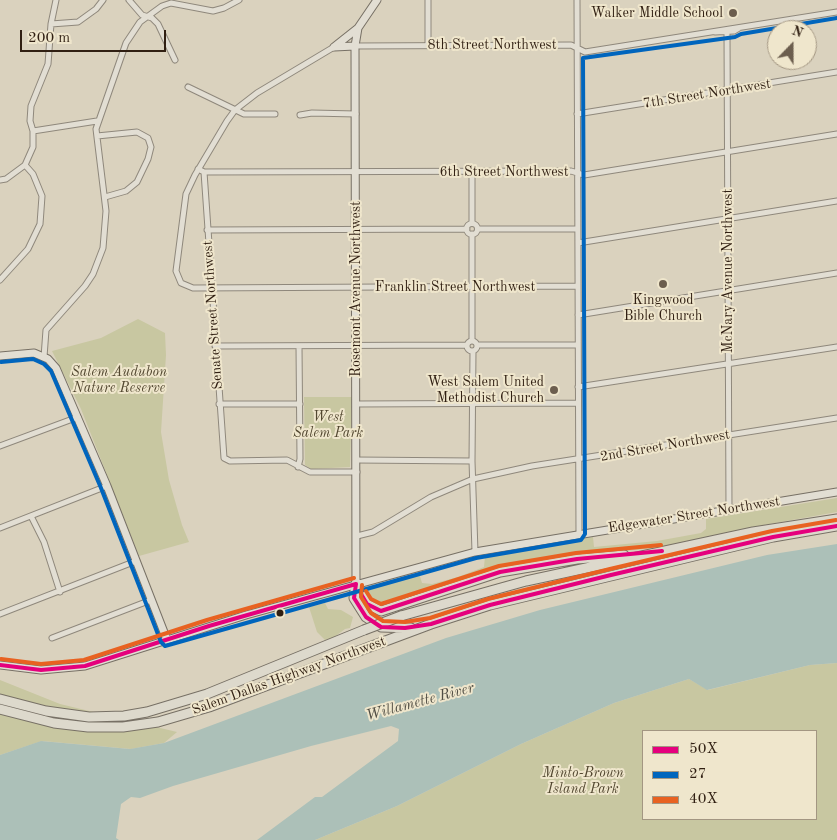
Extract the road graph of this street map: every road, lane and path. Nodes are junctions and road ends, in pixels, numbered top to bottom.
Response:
1 (56, 0) edge
2 (103, 0) edge
3 (129, 0) edge
4 (239, 0) edge
5 (377, 0) edge
6 (428, 0) edge
7 (577, 0) edge
8 (837, 12) edge
9 (146, 17) junction
10 (51, 24) junction
11 (358, 28) junction
12 (739, 28) junction
13 (715, 32) junction
14 (727, 32) junction
15 (355, 46) junction
16 (428, 46) junction
17 (334, 47) junction
18 (577, 49) junction
19 (175, 60) dead end
20 (837, 72) edge
21 (188, 87) dead end
22 (727, 91) junction
23 (235, 110) junction
24 (275, 114) dead end
25 (356, 114) junction
26 (577, 114) junction
27 (300, 115) dead end
28 (97, 121) junction
29 (33, 131) junction
30 (837, 134) edge
31 (97, 136) junction
32 (728, 152) junction
33 (25, 165) junction
34 (198, 169) junction
35 (204, 172) junction
36 (356, 172) junction
37 (472, 172) junction
38 (577, 173) junction
39 (0, 180) edge
40 (105, 197) junction
41 (837, 201) edge
42 (728, 219) junction
43 (472, 223) junction
44 (467, 229) junction
45 (478, 229) junction
46 (578, 229) junction
47 (208, 230) junction
48 (356, 230) junction
49 (472, 234) junction
50 (578, 243) junction
51 (837, 273) edge
52 (0, 280) edge
53 (578, 286) junction
54 (356, 287) junction
55 (472, 287) junction
56 (212, 288) junction
57 (728, 291) junction
58 (578, 315) junction
59 (472, 340) junction
60 (467, 345) junction
61 (478, 345) junction
62 (578, 345) junction
63 (215, 346) junction
64 (299, 346) junction
65 (356, 346) junction
66 (837, 346) edge
67 (473, 351) junction
68 (0, 356) edge
69 (44, 356) junction
70 (729, 364) junction
71 (578, 387) junction
72 (578, 403) junction
73 (219, 404) junction
74 (300, 404) junction
75 (356, 404) junction
76 (472, 404) junction
77 (78, 417) junction
78 (837, 418) edge
79 (729, 435) junction
80 (0, 446) edge
81 (356, 460) junction
82 (578, 460) junction
83 (472, 461) junction
84 (298, 467) junction
85 (356, 472) junction
86 (473, 479) junction
87 (107, 486) junction
88 (837, 492) edge
89 (729, 510) junction
90 (31, 516) junction
91 (837, 519) edge
92 (837, 526) edge
93 (0, 528) edge
94 (579, 534) junction
95 (357, 536) junction
96 (474, 552) junction
97 (652, 553) junction
98 (136, 562) junction
99 (356, 584) junction
100 (60, 592) junction
101 (151, 600) junction
102 (0, 614) edge
103 (431, 624) junction
104 (52, 638) dead end
105 (166, 640) junction
106 (0, 665) edge
107 (0, 699) edge
108 (0, 709) edge

1 - 10 street
2 - 10 street
3 - 9 street
4 - 9 street
5 - 11 main road, Rosemont Avenue Northwest
6 - 16 street
7 - 18 street
8 - 12 street, 8th Street Northwest
9 - 19 street
9 - 28 street
10 - 29 street
11 - 15 main road, Rosemont Avenue Northwest
11 - 17 main road
12 - 13 street, 8th Street Northwest
12 - 14 street, 8th Street Northwest
13 - 14 street, 8th Street Northwest
13 - 18 street, 8th Street Northwest
14 - 22 street, McNary Avenue Northwest
15 - 16 street, 8th Street Northwest
15 - 17 main road
15 - 25 main road, Rosemont Avenue Northwest
16 - 18 street, 8th Street Northwest
17 - 23 street
18 - 26 street
20 - 22 street, 7th Street Northwest
21 - 23 street
22 - 26 street, 7th Street Northwest
22 - 32 street, McNary Avenue Northwest
23 - 24 street
23 - 34 street
25 - 27 street
25 - 36 main road, Rosemont Avenue Northwest
26 - 38 street
28 - 29 street
28 - 31 street
29 - 33 street
30 - 32 street, 6th Street Northwest
31 - 40 street
31 - 40 street
32 - 38 street, 6th Street Northwest
32 - 42 street, McNary Avenue Northwest
33 - 39 street
33 - 52 street
34 - 35 street, 6th Street Northwest
34 - 56 street, Franklin Street Northwest
35 - 36 street, 6th Street Northwest
35 - 47 street, Senate Street Northwest
36 - 37 street, 6th Street Northwest
36 - 48 main road, Rosemont Avenue Northwest
37 - 38 street, 6th Street Northwest
37 - 43 street
38 - 46 street
40 - 69 street
41 - 42 street
42 - 50 street
42 - 57 street, McNary Avenue Northwest
43 - 44 street
43 - 45 street
44 - 48 street
44 - 49 street
45 - 46 street
45 - 49 street
46 - 50 street
47 - 48 street
47 - 56 street, Senate Street Northwest
48 - 54 main road, Rosemont Avenue Northwest
49 - 55 street
50 - 53 street
51 - 57 street
53 - 55 street, Franklin Street Northwest
53 - 58 street
54 - 55 street, Franklin Street Northwest
54 - 56 street, Franklin Street Northwest
54 - 65 main road, Rosemont Avenue Northwest
55 - 59 street
56 - 63 street, Senate Street Northwest
57 - 58 street
57 - 70 street, McNary Avenue Northwest
58 - 62 street
59 - 60 street
59 - 61 street
60 - 65 street
60 - 67 street
61 - 62 street
61 - 67 street
62 - 71 street
63 - 64 street
63 - 73 street, Senate Street Northwest
64 - 65 street
64 - 74 street
65 - 75 main road, Rosemont Avenue Northwest
66 - 70 street
67 - 76 street
68 - 69 main road
69 - 77 main road
70 - 71 street
70 - 79 street, McNary Avenue Northwest
71 - 72 street
72 - 76 street
72 - 82 street
73 - 74 street
73 - 84 street, Senate Street Northwest
74 - 84 street
75 - 76 street
75 - 81 main road, Rosemont Avenue Northwest
76 - 83 street
77 - 80 street
77 - 87 main road
78 - 79 street, 2nd Street Northwest
79 - 82 street, 2nd Street Northwest
79 - 89 street, McNary Avenue Northwest
81 - 83 street
81 - 85 main road, Rosemont Avenue Northwest
82 - 86 street, 2nd Street Northwest
82 - 94 street
83 - 86 street
84 - 85 street
85 - 95 main road, Rosemont Avenue Northwest
86 - 95 street, 2nd Street Northwest
86 - 96 street
87 - 90 street
87 - 98 main road
88 - 89 main road, Edgewater Street Northwest
89 - 94 main road, Edgewater Street Northwest
90 - 93 street
90 - 100 street
91 - 97 highway, Salem Dallas Highway Northwest
92 - 103 highway, Salem Dallas Highway Northwest
94 - 96 main road, Edgewater Street Northwest
95 - 99 main road, Rosemont Avenue Northwest
96 - 99 main road, Edgewater Street Northwest
97 - 99 highway
97 - 107 highway, Salem Dallas Highway Northwest, bridge
98 - 100 street
98 - 101 main road
99 - 103 highway
99 - 105 main road, Edgewater Street Northwest
100 - 102 street
101 - 104 street
101 - 105 main road
103 - 108 highway, Salem Dallas Highway Northwest
105 - 106 main road, Edgewater Street Northwest

